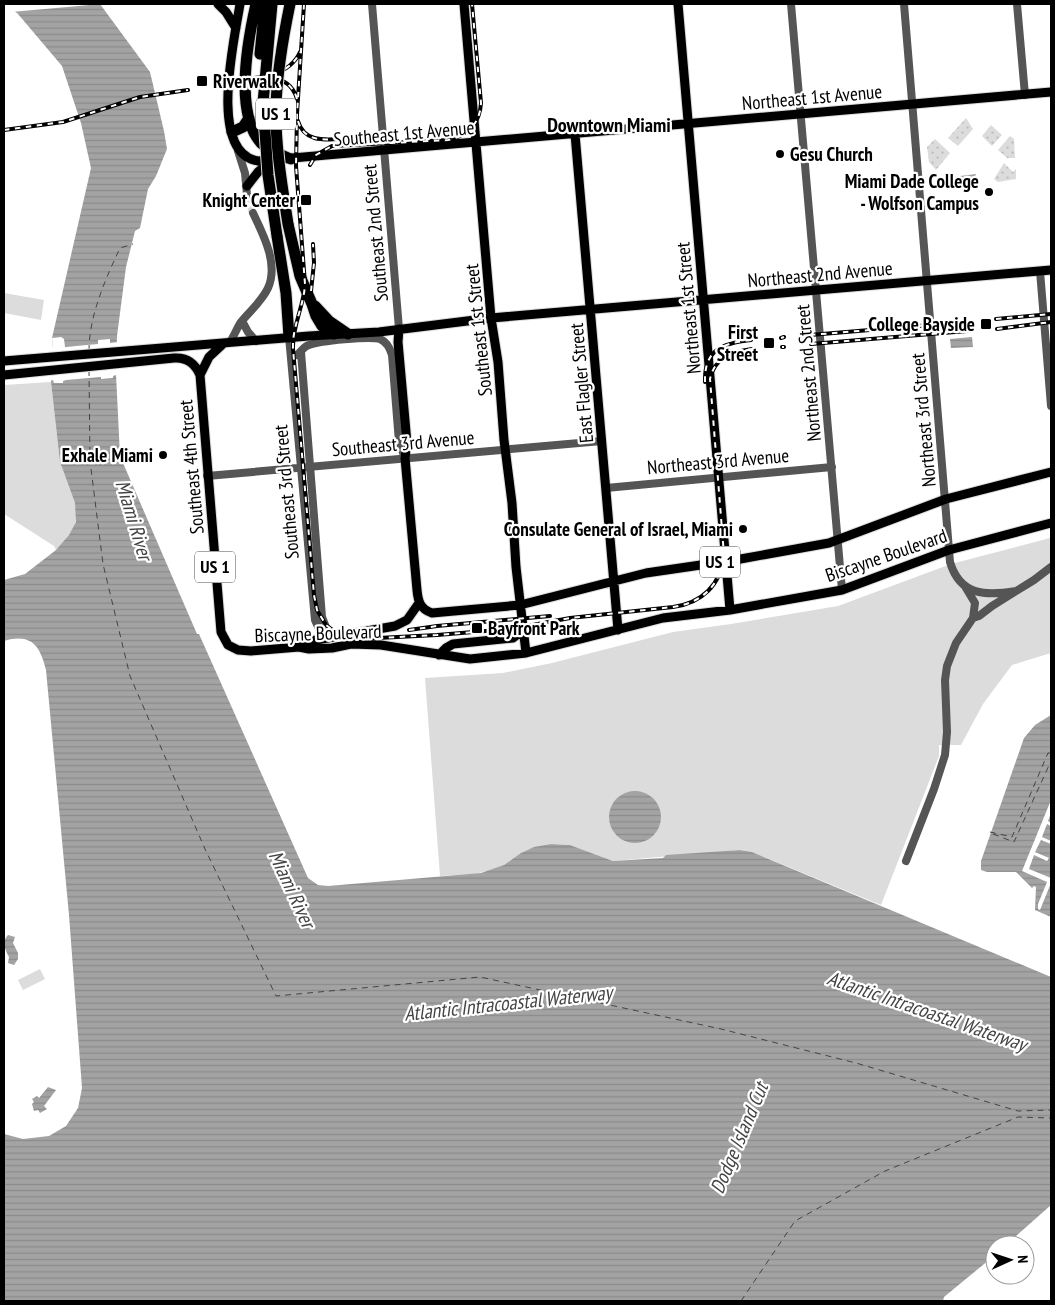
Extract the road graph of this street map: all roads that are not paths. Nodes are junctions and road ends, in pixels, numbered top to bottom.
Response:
1 (218, 4) edge
2 (240, 4) edge
3 (256, 4) edge
4 (264, 4) edge
5 (272, 4) edge
6 (290, 4) edge
7 (372, 4) edge
8 (464, 4) edge
9 (678, 4) edge
10 (791, 4) edge
11 (904, 4) edge
12 (1017, 4) edge
13 (236, 28) junction
14 (1051, 92) edge
15 (1025, 95) junction
16 (263, 103) junction
17 (913, 104) junction
18 (800, 114) junction
19 (250, 118) junction
20 (688, 124) junction
21 (232, 132) junction
22 (575, 134) junction
23 (476, 142) junction
24 (238, 151) junction
25 (384, 151) junction
26 (291, 159) junction
27 (271, 161) junction
28 (247, 190) joint
29 (253, 213) tunnel mouth
30 (1051, 270) edge
31 (1040, 271) junction
32 (928, 282) junction
33 (817, 291) junction
34 (703, 300) junction
35 (312, 304) junction
36 (591, 309) junction
37 (491, 318) junction
38 (242, 321) junction
39 (399, 329) junction
40 (334, 334) junction
41 (348, 334) junction
42 (309, 336) junction
43 (289, 337) junction
44 (256, 341) junction
45 (323, 341) junction
46 (227, 343) junction
47 (301, 352) junction
48 (6, 361) edge
49 (290, 362) junction
50 (6, 375) edge
51 (200, 375) junction
52 (1051, 406) edge
53 (602, 441) junction
54 (506, 450) junction
55 (405, 458) junction
56 (832, 466) junction
57 (310, 467) junction
58 (300, 468) junction
59 (1051, 472) edge
60 (207, 476) junction
61 (719, 476) junction
62 (606, 488) junction
63 (946, 499) junction
64 (1051, 523) edge
65 (838, 540) junction
66 (949, 550) junction
67 (726, 561) junction
68 (1051, 566) edge
69 (614, 581) junction
70 (966, 588) junction
71 (842, 590) junction
72 (1016, 591) junction
73 (419, 603) junction
74 (520, 605) junction
75 (730, 610) junction
76 (973, 618) junction
77 (618, 630) junction
78 (522, 631) junction
79 (340, 636) junction
80 (329, 638) junction
81 (351, 644) junction
82 (228, 645) joint
83 (298, 647) junction
84 (526, 653) junction
85 (439, 655) junction
86 (906, 861) dead end

1 - 13 main road
2 - 13 main road
3 - 19 highway
4 - 16 highway, US 1
5 - 16 highway
6 - 35 highway, US 1, bridge
7 - 25 street, Southeast 2nd Street
8 - 23 main road, Southeast 1st Street
9 - 20 main road, Northeast 1st Street
10 - 18 street, Northeast 2nd Street
11 - 17 street, Northeast 3rd Street
12 - 15 street
13 - 21 main road
14 - 15 main road, Northeast 1st Avenue
15 - 17 main road, Northeast 1st Avenue
16 - 43 highway, US 1, bridge
17 - 18 main road, Northeast 1st Avenue
17 - 32 street, Northeast 3rd Street
18 - 20 main road, Northeast 1st Avenue
18 - 33 street, Northeast 2nd Street
19 - 21 highway
19 - 26 highway
20 - 22 main road, Northeast 1st Avenue
20 - 34 main road, Northeast 1st Street
21 - 24 main road
22 - 23 main road, Southeast 1st Avenue
22 - 36 main road, East Flagler Street
23 - 25 main road, Southeast 1st Avenue
23 - 37 main road, Southeast 1st Street
24 - 27 main road, Southeast 1st Avenue
24 - 28 street
25 - 26 main road, Southeast 1st Avenue
25 - 39 street, Southeast 2nd Street
26 - 27 main road, Southeast 1st Avenue
27 - 28 main road
29 - 38 street
30 - 31 main road, Northeast 2nd Avenue
31 - 32 main road, Northeast 2nd Avenue
31 - 52 street
32 - 33 main road, Northeast 2nd Avenue
32 - 63 street, Northeast 3rd Street
33 - 34 main road, Northeast 2nd Avenue
33 - 56 street, Northeast 2nd Street
34 - 36 main road, Northeast 2nd Avenue
34 - 61 main road, Northeast 1st Street
35 - 40 highway, US 1
35 - 41 highway, US 1
36 - 37 main road, Northeast 2nd Avenue
36 - 53 main road, East Flagler Street
37 - 39 main road, Northeast 2nd Avenue
37 - 54 main road, Southeast 1st Street
38 - 44 street
38 - 46 street
39 - 41 main road, Northeast 2nd Avenue
39 - 55 main road, Southeast 2nd Street
40 - 41 main road, Northeast 2nd Avenue
40 - 42 main road, Northeast 2nd Avenue
42 - 43 main road, Northeast 2nd Avenue
42 - 45 street
43 - 44 main road, Northeast 2nd Avenue
43 - 49 street, Southeast 3rd Street
44 - 46 main road, Northeast 2nd Avenue
45 - 47 street
45 - 55 street, Southeast 2nd Street
46 - 48 main road, Northeast 2nd Avenue
46 - 51 main road
47 - 49 street
47 - 57 street, Southeast 3rd Street
49 - 58 street, Southeast 3rd Street
50 - 51 main road
51 - 60 main road, Southeast 4th Street / US 1
53 - 54 street, Southeast 3rd Avenue
53 - 62 main road, East Flagler Street
54 - 55 street, Southeast 3rd Avenue
54 - 74 main road, Southeast 1st Street
55 - 57 street, Southeast 3rd Avenue
55 - 73 main road, Southeast 2nd Street
56 - 61 street, Northeast 3rd Avenue
56 - 65 street, Northeast 2nd Street
57 - 58 street, Southeast 3rd Avenue
57 - 79 street, Southeast 3rd Street
58 - 60 street, Southeast 3rd Avenue
58 - 80 street, Southeast 3rd Street
59 - 63 main road, Biscayne Boulevard / US 1
60 - 82 main road, Southeast 4th Street / US 1
61 - 62 street, Northeast 3rd Avenue
61 - 67 main road, Northeast 1st Street
62 - 69 main road, East Flagler Street
63 - 65 main road, Biscayne Boulevard / US 1
63 - 66 street, Northeast 3rd Street
64 - 66 main road, Biscayne Boulevard / US 1
65 - 67 main road, Biscayne Boulevard / US 1
65 - 71 street, Northeast 2nd Street
66 - 70 street, Northeast 3rd Street
66 - 71 main road, Biscayne Boulevard / US 1
67 - 69 main road, Biscayne Boulevard / US 1
67 - 75 main road, Northeast 1st Street
68 - 72 street
69 - 74 main road, Biscayne Boulevard / US 1
69 - 77 main road, East Flagler Street
70 - 72 street
70 - 76 street, Northeast 3rd Street
71 - 75 main road, Biscayne Boulevard / US 1
72 - 76 street
73 - 74 main road, Biscayne Boulevard / US 1
73 - 79 main road
74 - 78 main road, Southeast 1st Street
75 - 77 main road, Biscayne Boulevard / US 1
76 - 86 street
77 - 84 main road, Biscayne Boulevard / US 1
78 - 84 main road, Southeast 1st Street
78 - 85 main road
79 - 80 main road
80 - 81 main road
80 - 83 main road
81 - 83 main road, Biscayne Boulevard / US 1
81 - 85 main road, Biscayne Boulevard / US 1
82 - 83 main road, Biscayne Boulevard / US 1
84 - 85 main road, Biscayne Boulevard / US 1

